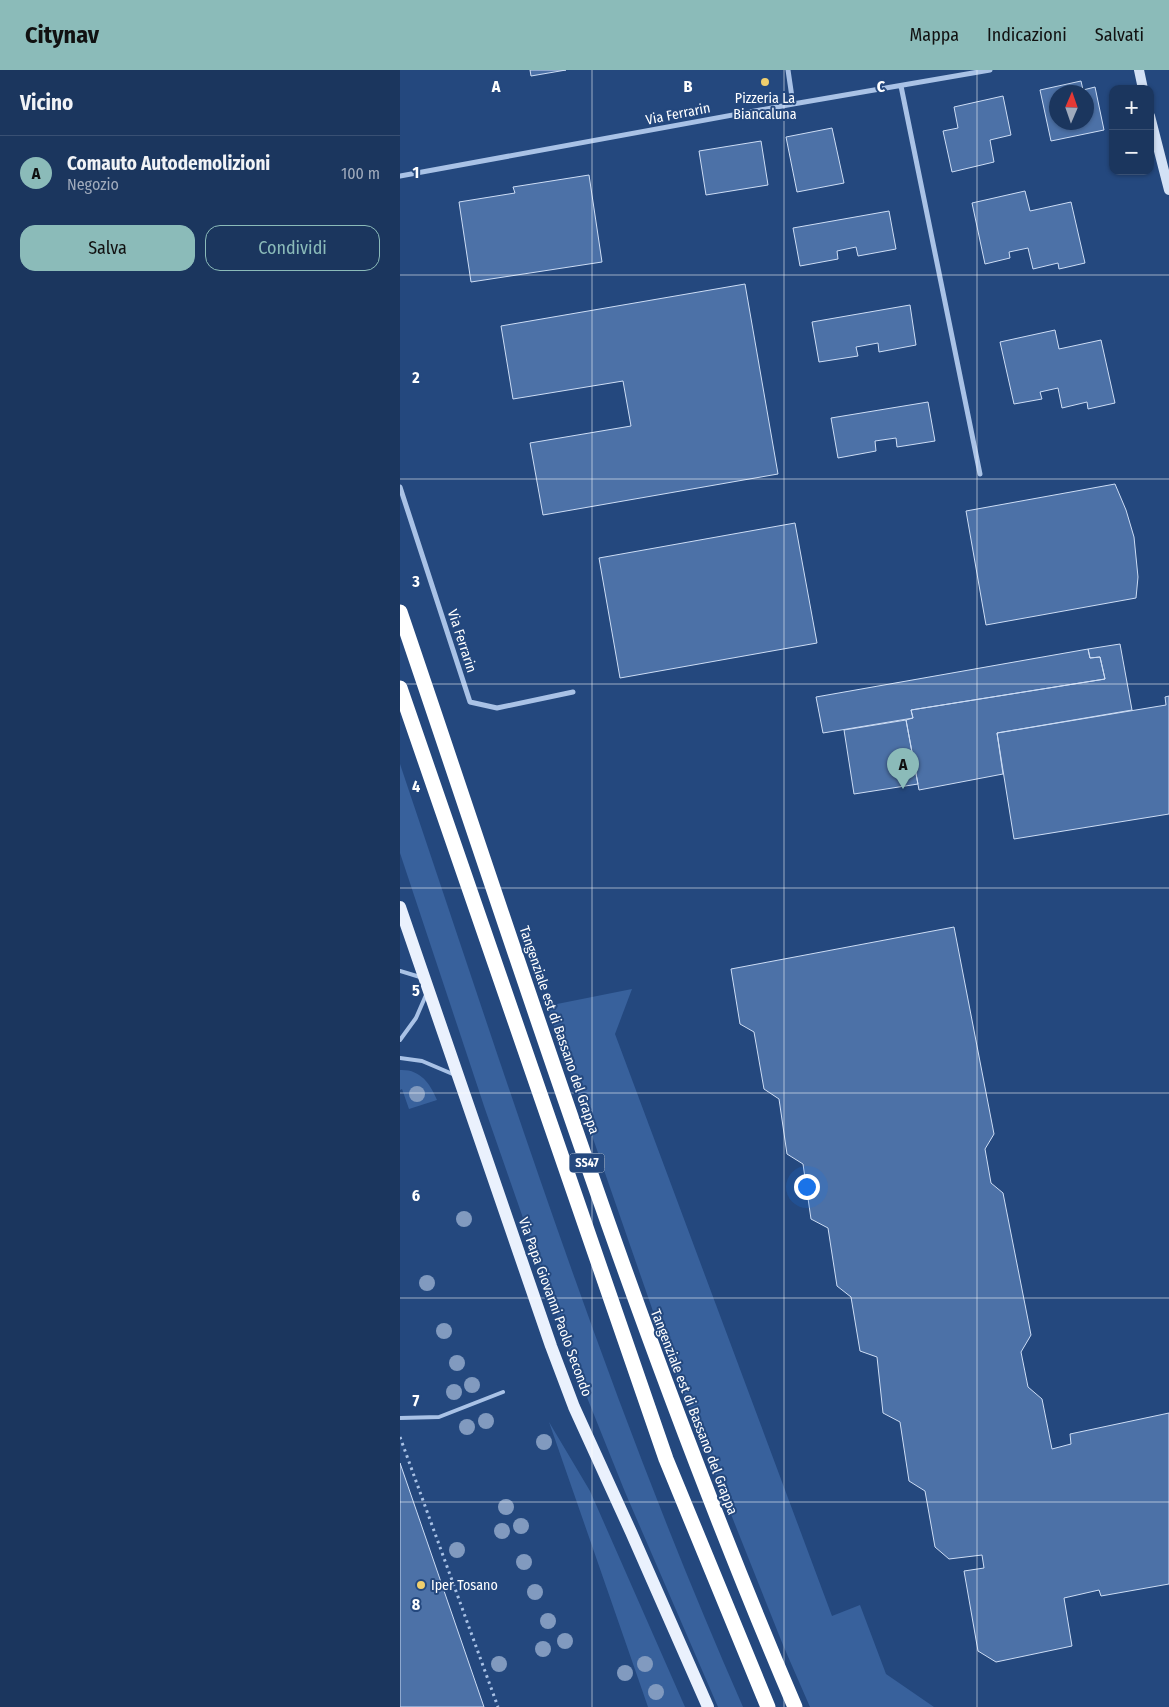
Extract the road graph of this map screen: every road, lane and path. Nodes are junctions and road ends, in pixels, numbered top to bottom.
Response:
1 (788, 70) edge
2 (990, 70) edge
3 (1138, 70) edge
4 (1142, 85) edge
5 (901, 86) junction
6 (793, 104) junction
7 (1154, 130) edge
8 (400, 176) edge
9 (1169, 190) edge
10 (980, 474) dead end
11 (400, 487) edge
12 (400, 612) edge
13 (400, 688) edge
14 (573, 692) dead end
15 (400, 907) edge
16 (400, 971) edge
17 (427, 983) junction
18 (400, 1040) edge
19 (400, 1058) edge
20 (459, 1077) junction
21 (503, 1392) dead end
22 (400, 1418) edge
23 (400, 1437) edge
24 (498, 1707) edge
25 (708, 1707) edge
26 (768, 1707) edge
27 (794, 1707) edge

1 - 6 street
2 - 5 street, Via Ferrarin
3 - 4 street
5 - 6 street, Via Ferrarin
5 - 10 street
6 - 8 street, Via Ferrarin
7 - 9 street
11 - 14 street, Via Ferrarin
12 - 27 highway, Tangenziale est di Bassano del Grappa / SS47
13 - 26 highway, SS47
15 - 17 main road, Via Papa Giovanni Paolo Secondo
16 - 17 lane
17 - 18 lane
17 - 20 main road, Via Papa Giovanni Paolo Secondo
19 - 20 lane
20 - 25 main road, Via Papa Giovanni Paolo Secondo
21 - 22 lane
23 - 24 path

